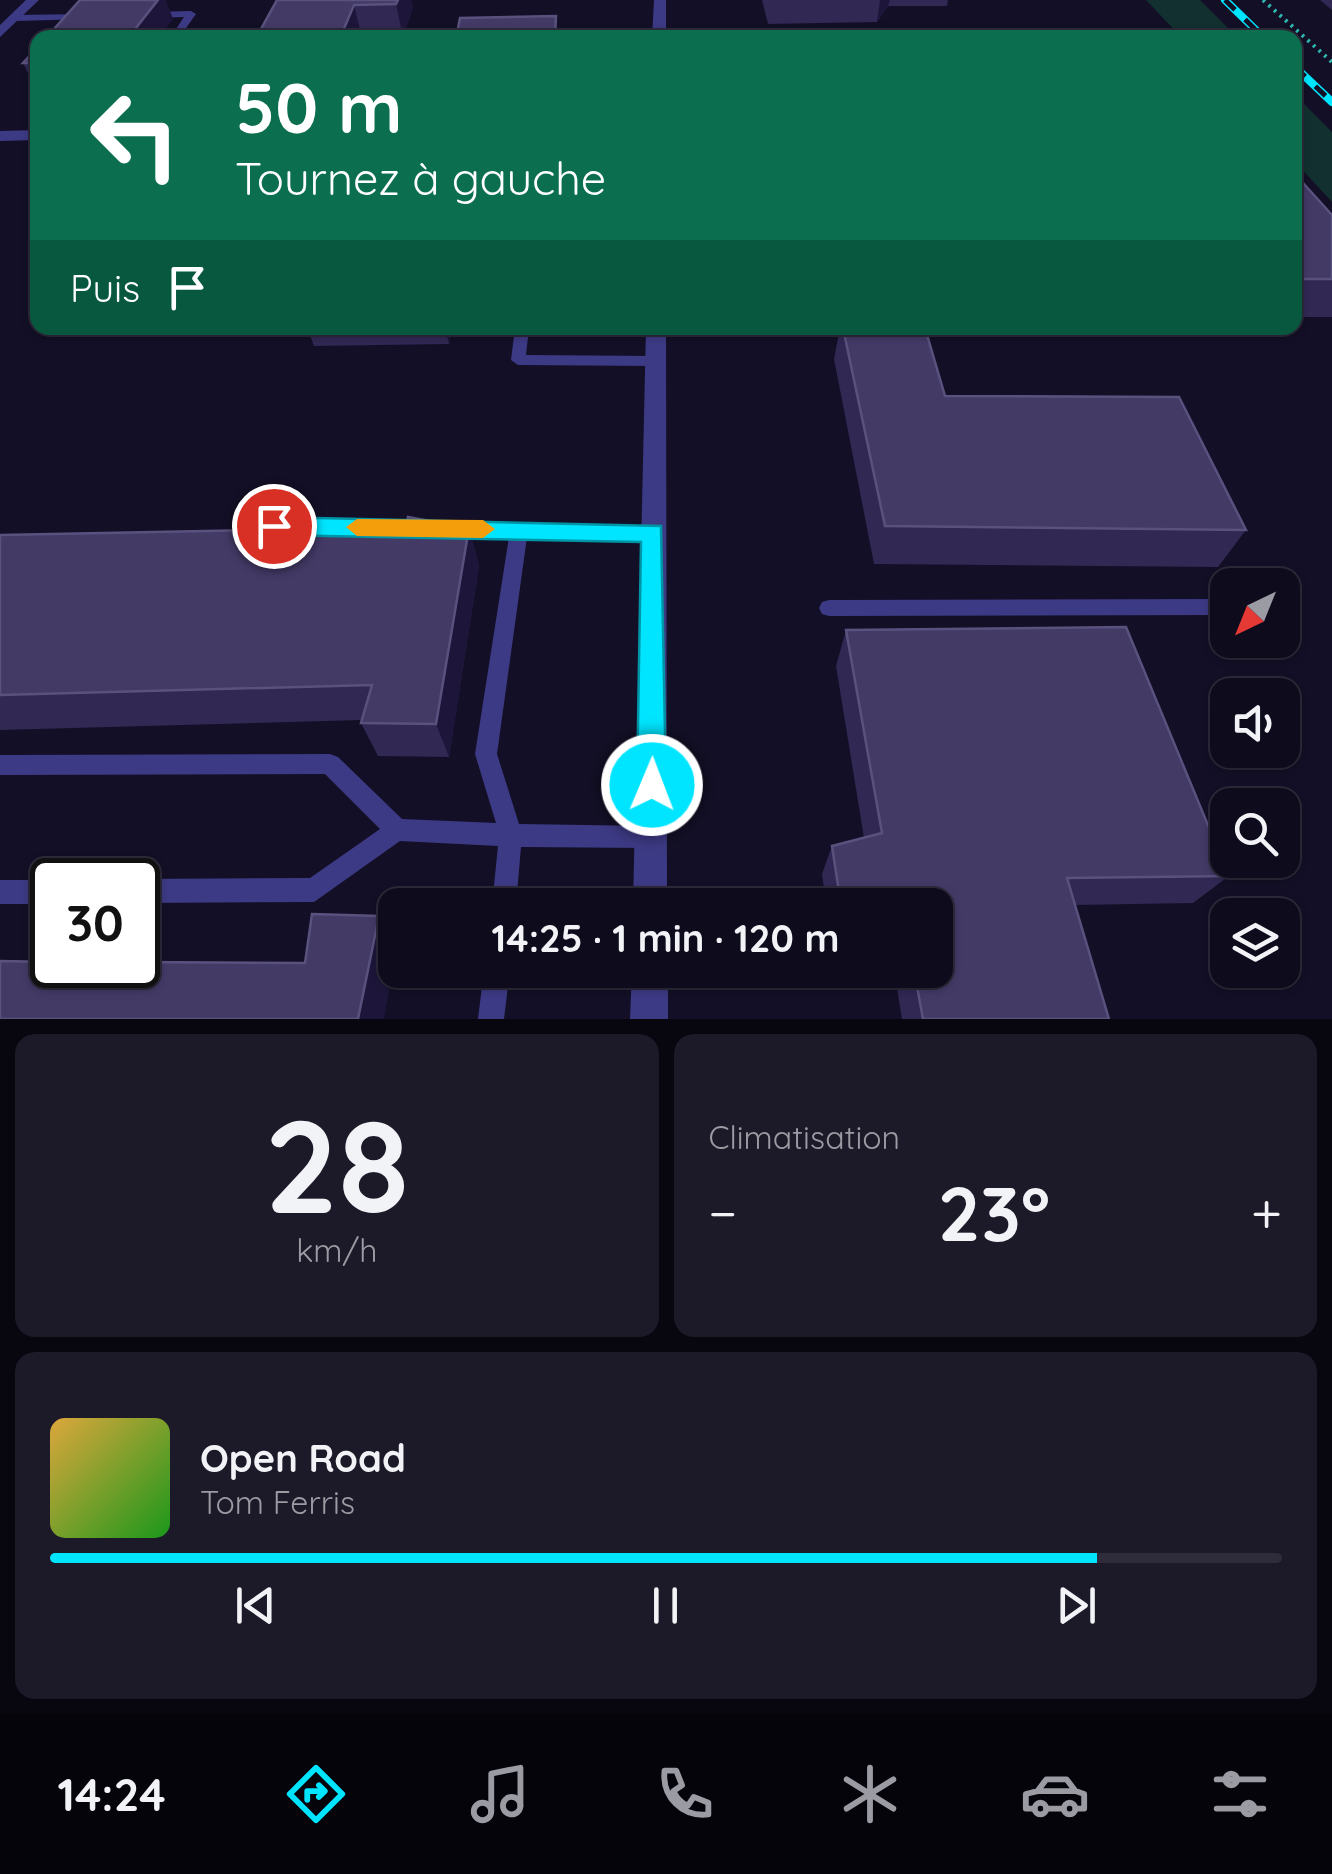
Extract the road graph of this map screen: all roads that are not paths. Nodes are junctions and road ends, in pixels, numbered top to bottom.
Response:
1 (34, 0) edge
2 (660, 0) edge
3 (105, 16) edge
4 (139, 16) edge
5 (15, 18) junction
6 (180, 30) edge
7 (659, 30) edge
8 (0, 33) edge
9 (30, 135) edge
10 (0, 136) edge
11 (521, 335) edge
12 (656, 335) edge
13 (656, 361) junction
14 (519, 530) junction
15 (653, 533) junction
16 (224, 540) edge
17 (1210, 607) edge
18 (829, 608) dead end
19 (0, 764) edge
20 (396, 830) junction
21 (512, 834) junction
22 (651, 837) junction
23 (506, 888) edge
24 (650, 888) edge
25 (160, 891) edge
26 (0, 892) edge
27 (30, 892) edge
28 (494, 988) edge
29 (650, 988) edge
30 (491, 1019) edge
31 (650, 1019) edge

1 - 5 street
2 - 7 street
3 - 5 lane
4 - 6 lane
5 - 8 street
9 - 10 street
11 - 13 lane
12 - 13 street
13 - 15 street
14 - 15 lane
14 - 16 lane
14 - 21 lane
15 - 22 street
17 - 18 lane
19 - 20 lane
20 - 21 lane
20 - 25 lane
21 - 22 lane
21 - 23 lane
22 - 24 street
26 - 27 lane
28 - 30 lane
29 - 31 street

